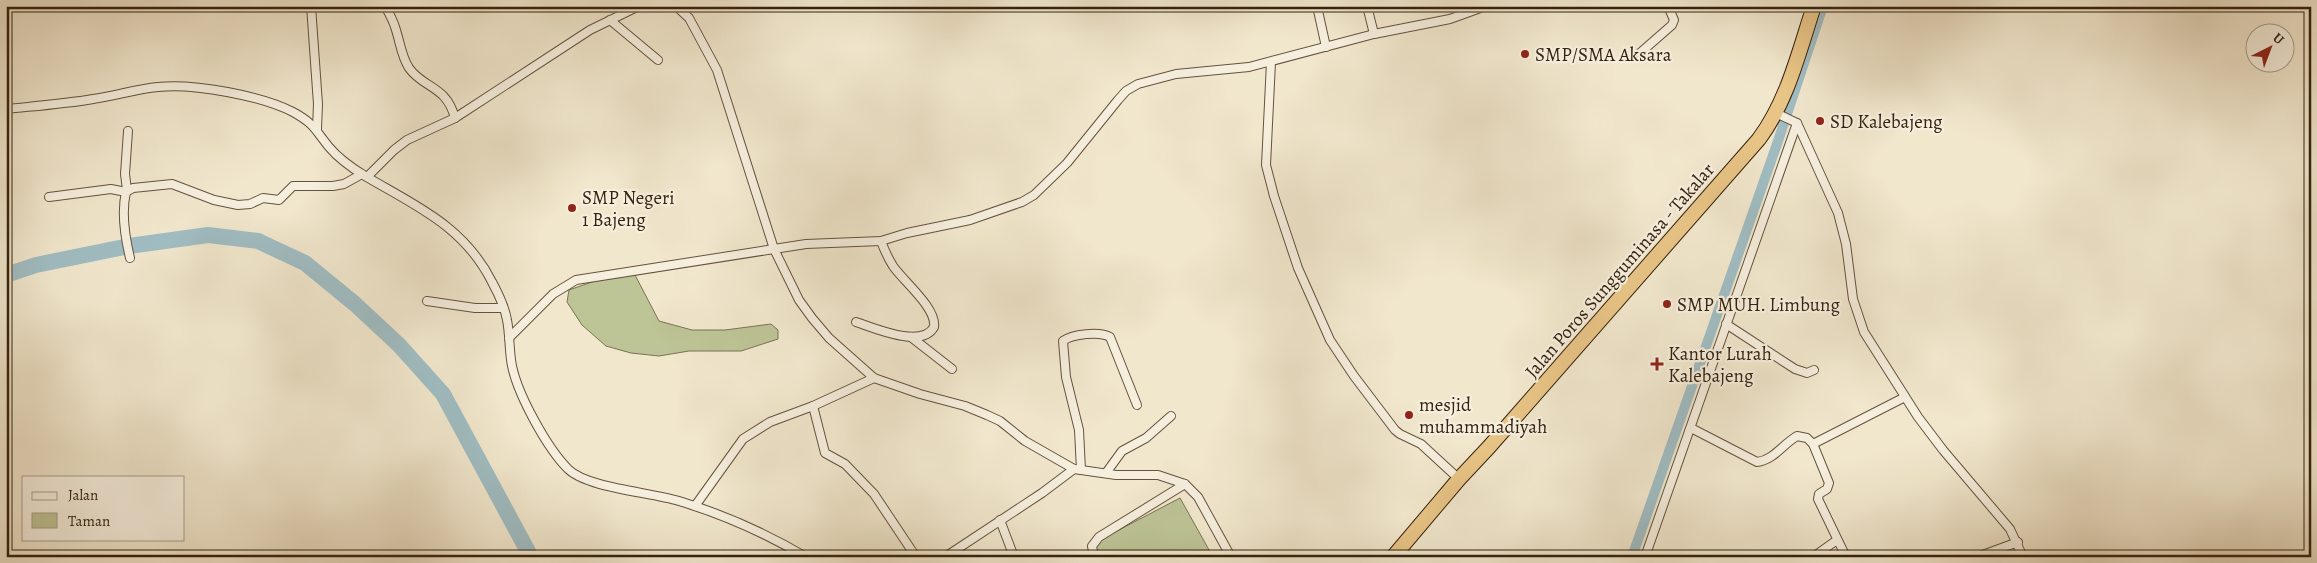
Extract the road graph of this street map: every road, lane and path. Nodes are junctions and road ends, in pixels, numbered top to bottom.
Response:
1 (311, 6) edge
2 (385, 6) edge
3 (638, 6) edge
4 (1317, 6) edge
5 (1368, 6) edge
6 (1486, 6) edge
7 (1668, 6) edge
8 (1814, 6) edge
9 (679, 7) edge
10 (610, 20) junction
11 (1374, 34) junction
12 (1326, 47) junction
13 (1640, 53) dead end
14 (658, 60) dead end
15 (1271, 62) junction
16 (6, 109) edge
17 (1781, 115) junction
18 (455, 118) junction
19 (1797, 122) junction
20 (317, 129) junction
21 (128, 131) dead end
22 (365, 175) junction
23 (126, 191) junction
24 (49, 197) dead end
25 (881, 241) junction
26 (774, 249) junction
27 (129, 256) dead end
28 (428, 301) dead end
29 (503, 308) junction
30 (856, 322) dead end
31 (1726, 324) junction
32 (911, 337) junction
33 (509, 338) junction
34 (952, 369) dead end
35 (1814, 370) dead end
36 (874, 378) junction
37 (1905, 397) junction
38 (1137, 405) dead end
39 (814, 406) junction
40 (1171, 416) dead end
41 (1691, 428) junction
42 (1813, 444) junction
43 (1077, 469) junction
44 (1106, 474) junction
45 (1459, 479) junction
46 (1185, 484) junction
47 (694, 506) junction
48 (1000, 520) junction
49 (1837, 540) junction
50 (2018, 542) junction
51 (806, 557) edge
52 (916, 557) edge
53 (945, 557) edge
54 (1014, 557) edge
55 (1094, 557) edge
56 (1231, 557) edge
57 (1393, 557) edge
58 (1645, 557) edge
59 (1813, 557) edge
60 (1846, 557) edge
61 (1977, 557) edge
62 (2023, 557) edge

1 - 20 street
2 - 18 street
3 - 10 street
4 - 12 street
5 - 11 street
6 - 11 street
7 - 13 street
8 - 17 highway, Jalan Poros Sungguminasa - Takalar
9 - 26 street
10 - 14 street
10 - 18 street
11 - 12 street
12 - 15 street
15 - 25 street
15 - 45 street
16 - 20 street
17 - 19 street
17 - 45 highway, Jalan Poros Sungguminasa - Takalar
18 - 22 street
19 - 31 street
19 - 37 street
20 - 22 street
21 - 23 street
22 - 23 street
22 - 29 street
23 - 24 street
23 - 27 street
25 - 26 street
25 - 32 street
26 - 33 street
26 - 36 street
28 - 29 street
29 - 33 street
30 - 32 street
31 - 35 street
31 - 41 street
32 - 34 street
33 - 47 street
36 - 39 street
36 - 43 street
37 - 42 street
37 - 50 street
38 - 43 street
39 - 47 street
39 - 52 street
40 - 44 street
41 - 42 street
41 - 58 street
42 - 49 street
43 - 44 street
43 - 48 street
44 - 46 street
45 - 57 highway, Jalan Poros Sungguminasa - Takalar
46 - 55 street
46 - 56 street
47 - 51 street
48 - 53 street
48 - 54 street
49 - 59 street
49 - 60 street
50 - 61 street
50 - 62 street

